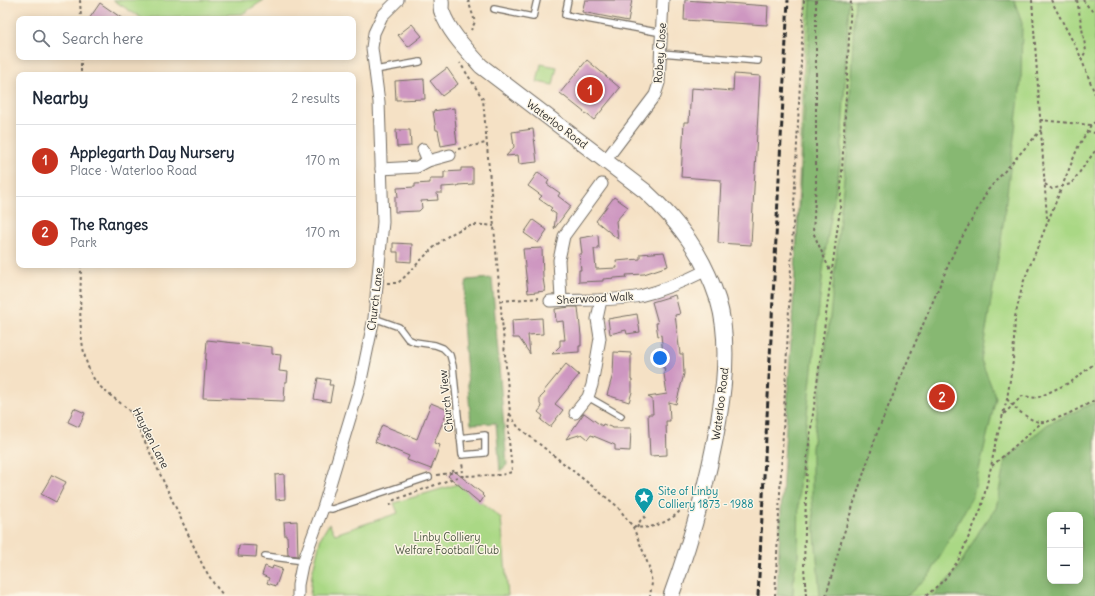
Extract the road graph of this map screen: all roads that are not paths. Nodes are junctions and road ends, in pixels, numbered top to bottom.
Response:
1 (398, 0) edge
2 (537, 0) edge
3 (568, 0) edge
4 (663, 0) edge
5 (441, 1) edge
6 (494, 9) dead end
7 (662, 33) junction
8 (661, 53) junction
9 (758, 61) dead end
10 (420, 62) dead end
11 (375, 70) junction
12 (423, 149) dead end
13 (450, 155) road end
14 (428, 161) junction
15 (605, 161) junction
16 (381, 169) junction
17 (602, 184) dead end
18 (707, 270) junction
19 (600, 300) junction
20 (374, 318) junction
21 (588, 397) junction
22 (575, 413) dead end
23 (621, 416) dead end
24 (460, 438) junction
25 (429, 477) road end
26 (323, 508) junction
27 (264, 556) dead end
28 (304, 561) junction
29 (298, 596) edge
30 (670, 596) edge

1 - 11 street, Church Lane
2 - 6 lane
3 - 7 lane
4 - 7 street, Robey Close
5 - 15 street, Waterloo Road
7 - 8 street, Robey Close
8 - 9 lane
8 - 15 street, Robey Close
10 - 11 lane
11 - 16 street, Church Lane
12 - 14 street
13 - 14 street
14 - 16 street
15 - 18 street, Waterloo Road
16 - 20 street, Church Lane
17 - 19 street, Sherwood Walk
18 - 19 street, Sherwood Walk
18 - 30 street, Waterloo Road
19 - 21 street
20 - 24 lane, Church View
20 - 26 street, Church Lane
21 - 22 street
21 - 23 lane
24 - 24 lane, Church View
25 - 26 lane
26 - 28 street, Church Lane
27 - 28 lane
28 - 29 street, Church Lane

